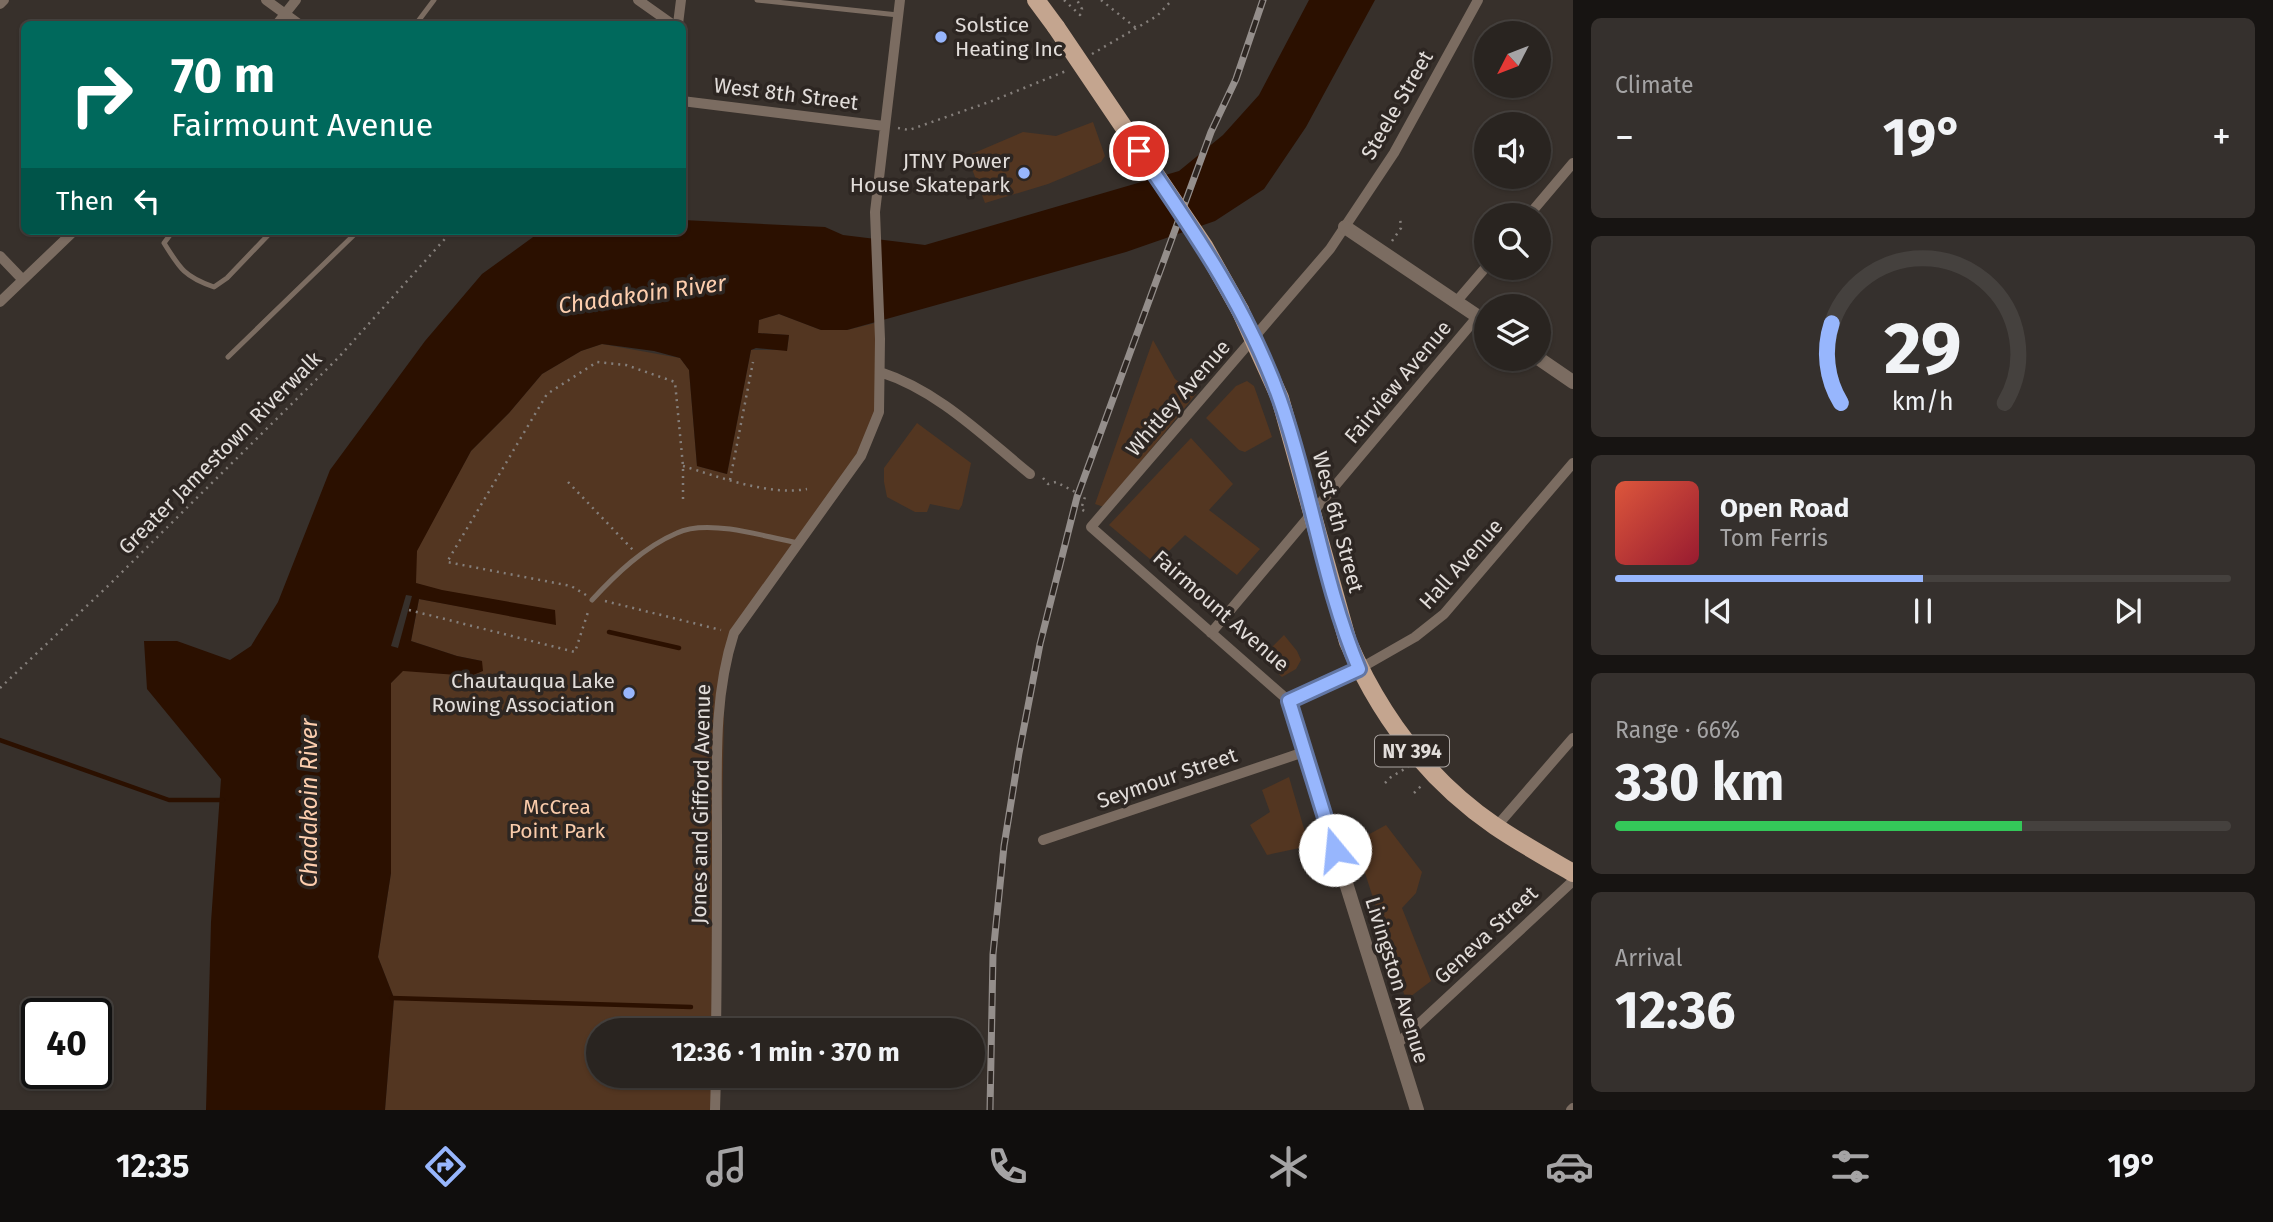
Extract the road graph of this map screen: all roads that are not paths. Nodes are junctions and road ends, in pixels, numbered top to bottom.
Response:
1 (266, 0) edge
2 (296, 0) edge
3 (434, 0) edge
4 (638, 0) edge
5 (681, 0) edge
6 (757, 0) edge
7 (900, 0) edge
8 (1036, 0) edge
9 (1478, 0) edge
10 (285, 14) junction
11 (898, 15) junction
12 (279, 21) edge
13 (295, 21) edge
14 (418, 21) edge
15 (668, 21) edge
16 (678, 21) edge
17 (686, 101) edge
18 (884, 126) junction
19 (1573, 163) edge
20 (1539, 203) edge
21 (1346, 227) junction
22 (70, 235) edge
23 (170, 235) edge
24 (268, 235) edge
25 (354, 235) edge
26 (0, 256) edge
27 (23, 280) junction
28 (1475, 280) edge
29 (0, 302) edge
30 (1456, 302) junction
31 (1474, 314) edge
32 (1474, 328) edge
33 (1254, 341) junction
34 (228, 357) dead end
35 (1551, 367) edge
36 (880, 372) junction
37 (1573, 382) edge
38 (1573, 463) edge
39 (1034, 473) road end
40 (1312, 514) junction
41 (1094, 524) joint
42 (799, 543) junction
43 (592, 600) road end
44 (1211, 633) junction
45 (1359, 669) junction
46 (1289, 701) junction
47 (1573, 738) edge
48 (1304, 752) junction
49 (1496, 827) junction
50 (1043, 840) dead end
51 (1573, 873) edge
52 (1573, 881) edge
53 (716, 1018) edge
54 (1395, 1046) junction
55 (716, 1088) edge
56 (715, 1110) edge
57 (1417, 1110) edge

1 - 10 street
2 - 10 street
3 - 14 lane
4 - 15 street
5 - 16 street
6 - 11 lane
7 - 11 street
8 - 33 main road, West 6th Street / NY 394, bridge
9 - 21 street, Steele Street
10 - 12 street
10 - 13 street
11 - 18 street
17 - 18 street, West 8th Street
18 - 36 street
19 - 20 street
21 - 30 street
21 - 33 street, Whitley Avenue
22 - 27 street
23 - 24 lane
25 - 34 lane
26 - 27 street
27 - 29 street
28 - 30 street, Fairview Avenue
30 - 31 street
32 - 40 street, Fairview Avenue
33 - 40 main road, West 6th Street / NY 394
33 - 41 street, Whitley Avenue
35 - 37 street
36 - 39 street
36 - 42 street, Jones and Gifford Avenue
38 - 45 street, Hall Avenue
40 - 44 street, Fairview Avenue
40 - 45 main road, West 6th Street / NY 394
41 - 44 street, Fairmount Avenue
42 - 43 lane
42 - 53 street, Jones and Gifford Avenue
44 - 46 street, Fairmount Avenue
45 - 46 street, Fairmount Avenue
45 - 49 main road, NY 394
46 - 48 street, Livingston Avenue
47 - 49 street
48 - 50 street, Seymour Street
48 - 54 street, Livingston Avenue
49 - 51 main road, NY 394
52 - 54 street, Geneva Street
54 - 57 street, Livingston Avenue
55 - 56 street

